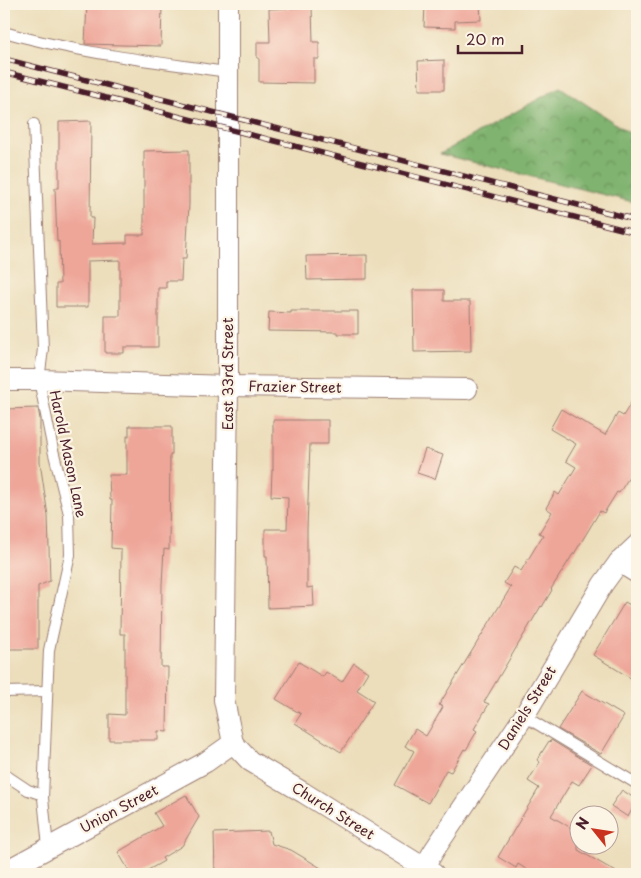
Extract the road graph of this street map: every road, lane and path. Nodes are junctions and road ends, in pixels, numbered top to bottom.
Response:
1 (228, 4) edge
2 (4, 32) edge
3 (227, 72) junction
4 (34, 124) dead end
5 (4, 380) edge
6 (39, 380) junction
7 (228, 386) junction
8 (466, 389) dead end
9 (637, 546) edge
10 (619, 562) junction
11 (637, 573) edge
12 (47, 691) junction
13 (4, 692) edge
14 (524, 716) junction
15 (233, 743) junction
16 (4, 774) edge
17 (637, 784) edge
18 (43, 794) junction
19 (48, 847) junction
20 (4, 872) edge
21 (427, 872) edge

1 - 3 street, East 33rd Street
2 - 3 lane
3 - 7 street, East 33rd Street
4 - 6 lane, Harold Mason Lane
5 - 6 street, Frazier Street
6 - 7 street, Frazier Street
6 - 12 lane, Harold Mason Lane
7 - 8 street, Frazier Street
7 - 15 street, East 33rd Street
9 - 10 street, Daniels Street
10 - 11 street
10 - 14 street, Daniels Street
12 - 13 lane
12 - 18 lane, Harold Mason Lane
14 - 17 lane
14 - 21 street, Daniels Street
15 - 19 street, Union Street
15 - 21 street, Church Street
16 - 18 lane
18 - 19 lane, Harold Mason Lane
19 - 20 street, Union Street

